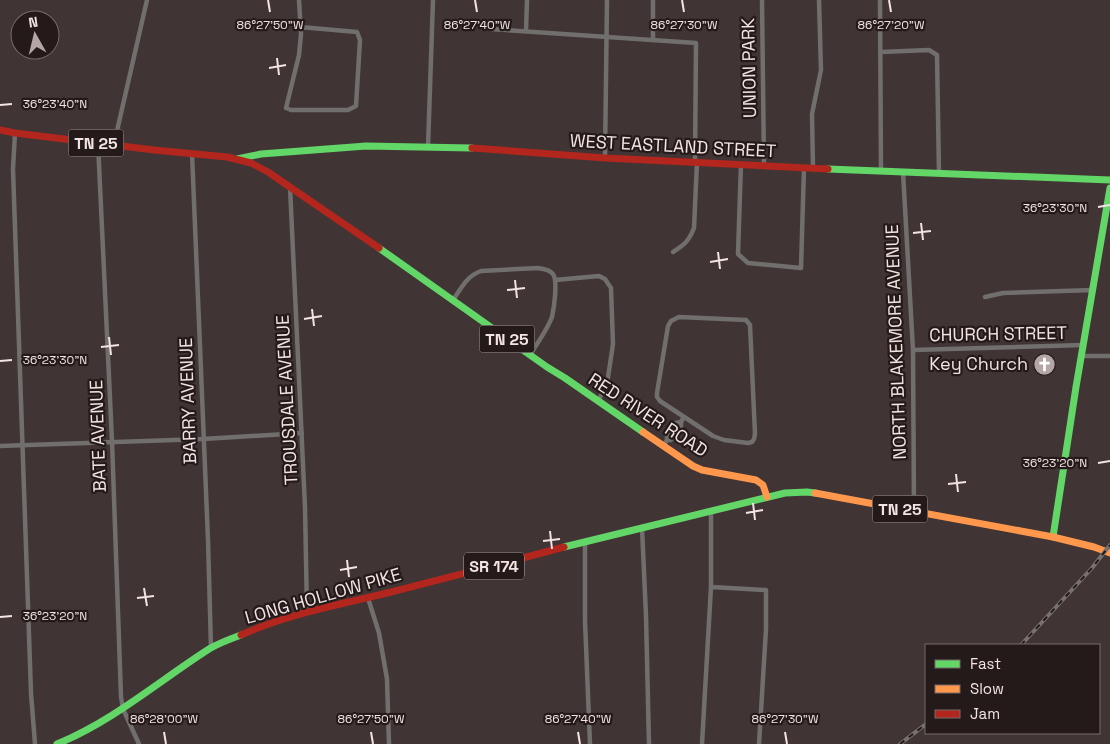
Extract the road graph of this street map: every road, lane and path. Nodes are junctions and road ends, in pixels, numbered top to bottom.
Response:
1 (147, 0) edge
2 (299, 0) edge
3 (433, 0) edge
4 (527, 0) edge
5 (607, 0) edge
6 (653, 0) edge
7 (762, 0) edge
8 (819, 0) edge
9 (880, 0) edge
10 (300, 27) junction
11 (490, 29) dead end
12 (526, 31) junction
13 (607, 36) junction
14 (652, 40) junction
15 (881, 52) junction
16 (0, 130) edge
17 (16, 133) junction
18 (98, 143) junction
19 (114, 144) junction
20 (428, 147) junction
21 (192, 153) junction
22 (605, 158) junction
23 (236, 160) junction
24 (696, 162) junction
25 (251, 163) joint
26 (741, 164) junction
27 (764, 165) junction
28 (804, 168) junction
29 (814, 168) junction
30 (881, 171) junction
31 (903, 172) junction
32 (938, 174) junction
33 (1110, 180) edge
34 (290, 187) junction
35 (1110, 188) edge
36 (672, 252) dead end
37 (555, 280) junction
38 (1093, 290) junction
39 (985, 298) dead end
40 (453, 300) junction
41 (1084, 345) junction
42 (913, 350) junction
43 (530, 355) junction
44 (1082, 356) junction
45 (1110, 356) edge
46 (598, 401) junction
47 (684, 417) junction
48 (302, 433) junction
49 (203, 439) junction
50 (112, 441) junction
51 (665, 443) junction
52 (23, 445) junction
53 (0, 446) edge
54 (767, 497) junction
55 (711, 511) junction
56 (914, 511) junction
57 (642, 528) junction
58 (1053, 537) junction
59 (584, 542) junction
60 (1110, 553) edge
61 (711, 587) junction
62 (368, 598) junction
63 (307, 612) junction
64 (211, 648) junction
65 (123, 709) junction
66 (35, 744) edge
67 (57, 744) edge
68 (139, 744) edge
69 (390, 744) edge
70 (590, 744) edge
71 (649, 744) edge
72 (702, 744) edge
73 (759, 744) edge

1 - 19 street
2 - 10 street
3 - 20 street
4 - 12 street
5 - 13 street
6 - 14 street
7 - 27 street, UNION PARK
8 - 29 street
9 - 15 street
10 - 10 street
11 - 12 street
12 - 13 street
13 - 14 street
13 - 22 street
14 - 24 street
15 - 30 street
15 - 32 street
16 - 17 main road, TN 25
17 - 18 main road, TN 25
17 - 52 street
18 - 19 main road, TN 25
18 - 50 street, BATE AVENUE
19 - 21 main road, TN 25
20 - 22 main road, WEST EASTLAND STREET
20 - 23 main road, WEST EASTLAND STREET
21 - 23 main road, WEST EASTLAND STREET / TN 25
21 - 49 street, BARRY AVENUE
22 - 24 main road, WEST EASTLAND STREET
23 - 25 main road, WEST EASTLAND STREET / TN 25
24 - 26 main road, WEST EASTLAND STREET
24 - 36 street
25 - 34 main road, RED RIVER ROAD / TN 25
26 - 27 main road, WEST EASTLAND STREET
26 - 28 street
27 - 28 main road, WEST EASTLAND STREET
28 - 29 main road, WEST EASTLAND STREET
29 - 30 main road, WEST EASTLAND STREET
30 - 31 main road, WEST EASTLAND STREET
31 - 32 main road, WEST EASTLAND STREET
31 - 42 street, NORTH BLAKEMORE AVENUE
32 - 33 main road, WEST EASTLAND STREET
34 - 40 main road, RED RIVER ROAD / TN 25
34 - 48 street, TROUSDALE AVENUE
35 - 38 main road
37 - 40 street
37 - 43 street
37 - 46 street
38 - 39 street
38 - 41 main road
40 - 43 main road, RED RIVER ROAD / TN 25
41 - 42 street, CHURCH STREET
41 - 44 main road
42 - 56 street, NORTH BLAKEMORE AVENUE
43 - 46 main road, RED RIVER ROAD / TN 25
44 - 45 street, CHURCH STREET
44 - 58 main road
46 - 51 main road, RED RIVER ROAD / TN 25
47 - 47 street
47 - 51 street
48 - 49 street
48 - 63 street, TROUSDALE AVENUE
49 - 50 street
49 - 64 street, BARRY AVENUE
50 - 52 street
50 - 65 street, BATE AVENUE
51 - 54 main road, RED RIVER ROAD / TN 25
52 - 53 street
52 - 66 street
54 - 55 main road, LONG HOLLOW PIKE / SR 174
54 - 56 main road, TN 25
55 - 57 main road, LONG HOLLOW PIKE / SR 174
55 - 61 street
56 - 58 main road, TN 25
57 - 59 main road, LONG HOLLOW PIKE / SR 174
57 - 71 street
58 - 60 main road, TN 25
59 - 62 main road, LONG HOLLOW PIKE / SR 174
59 - 70 street
61 - 72 street
61 - 73 street
62 - 63 main road, LONG HOLLOW PIKE / SR 174
62 - 69 street
63 - 64 main road, LONG HOLLOW PIKE / SR 174
64 - 65 main road, LONG HOLLOW PIKE / SR 174
65 - 67 main road, LONG HOLLOW PIKE / SR 174
65 - 68 street, BATE AVENUE

